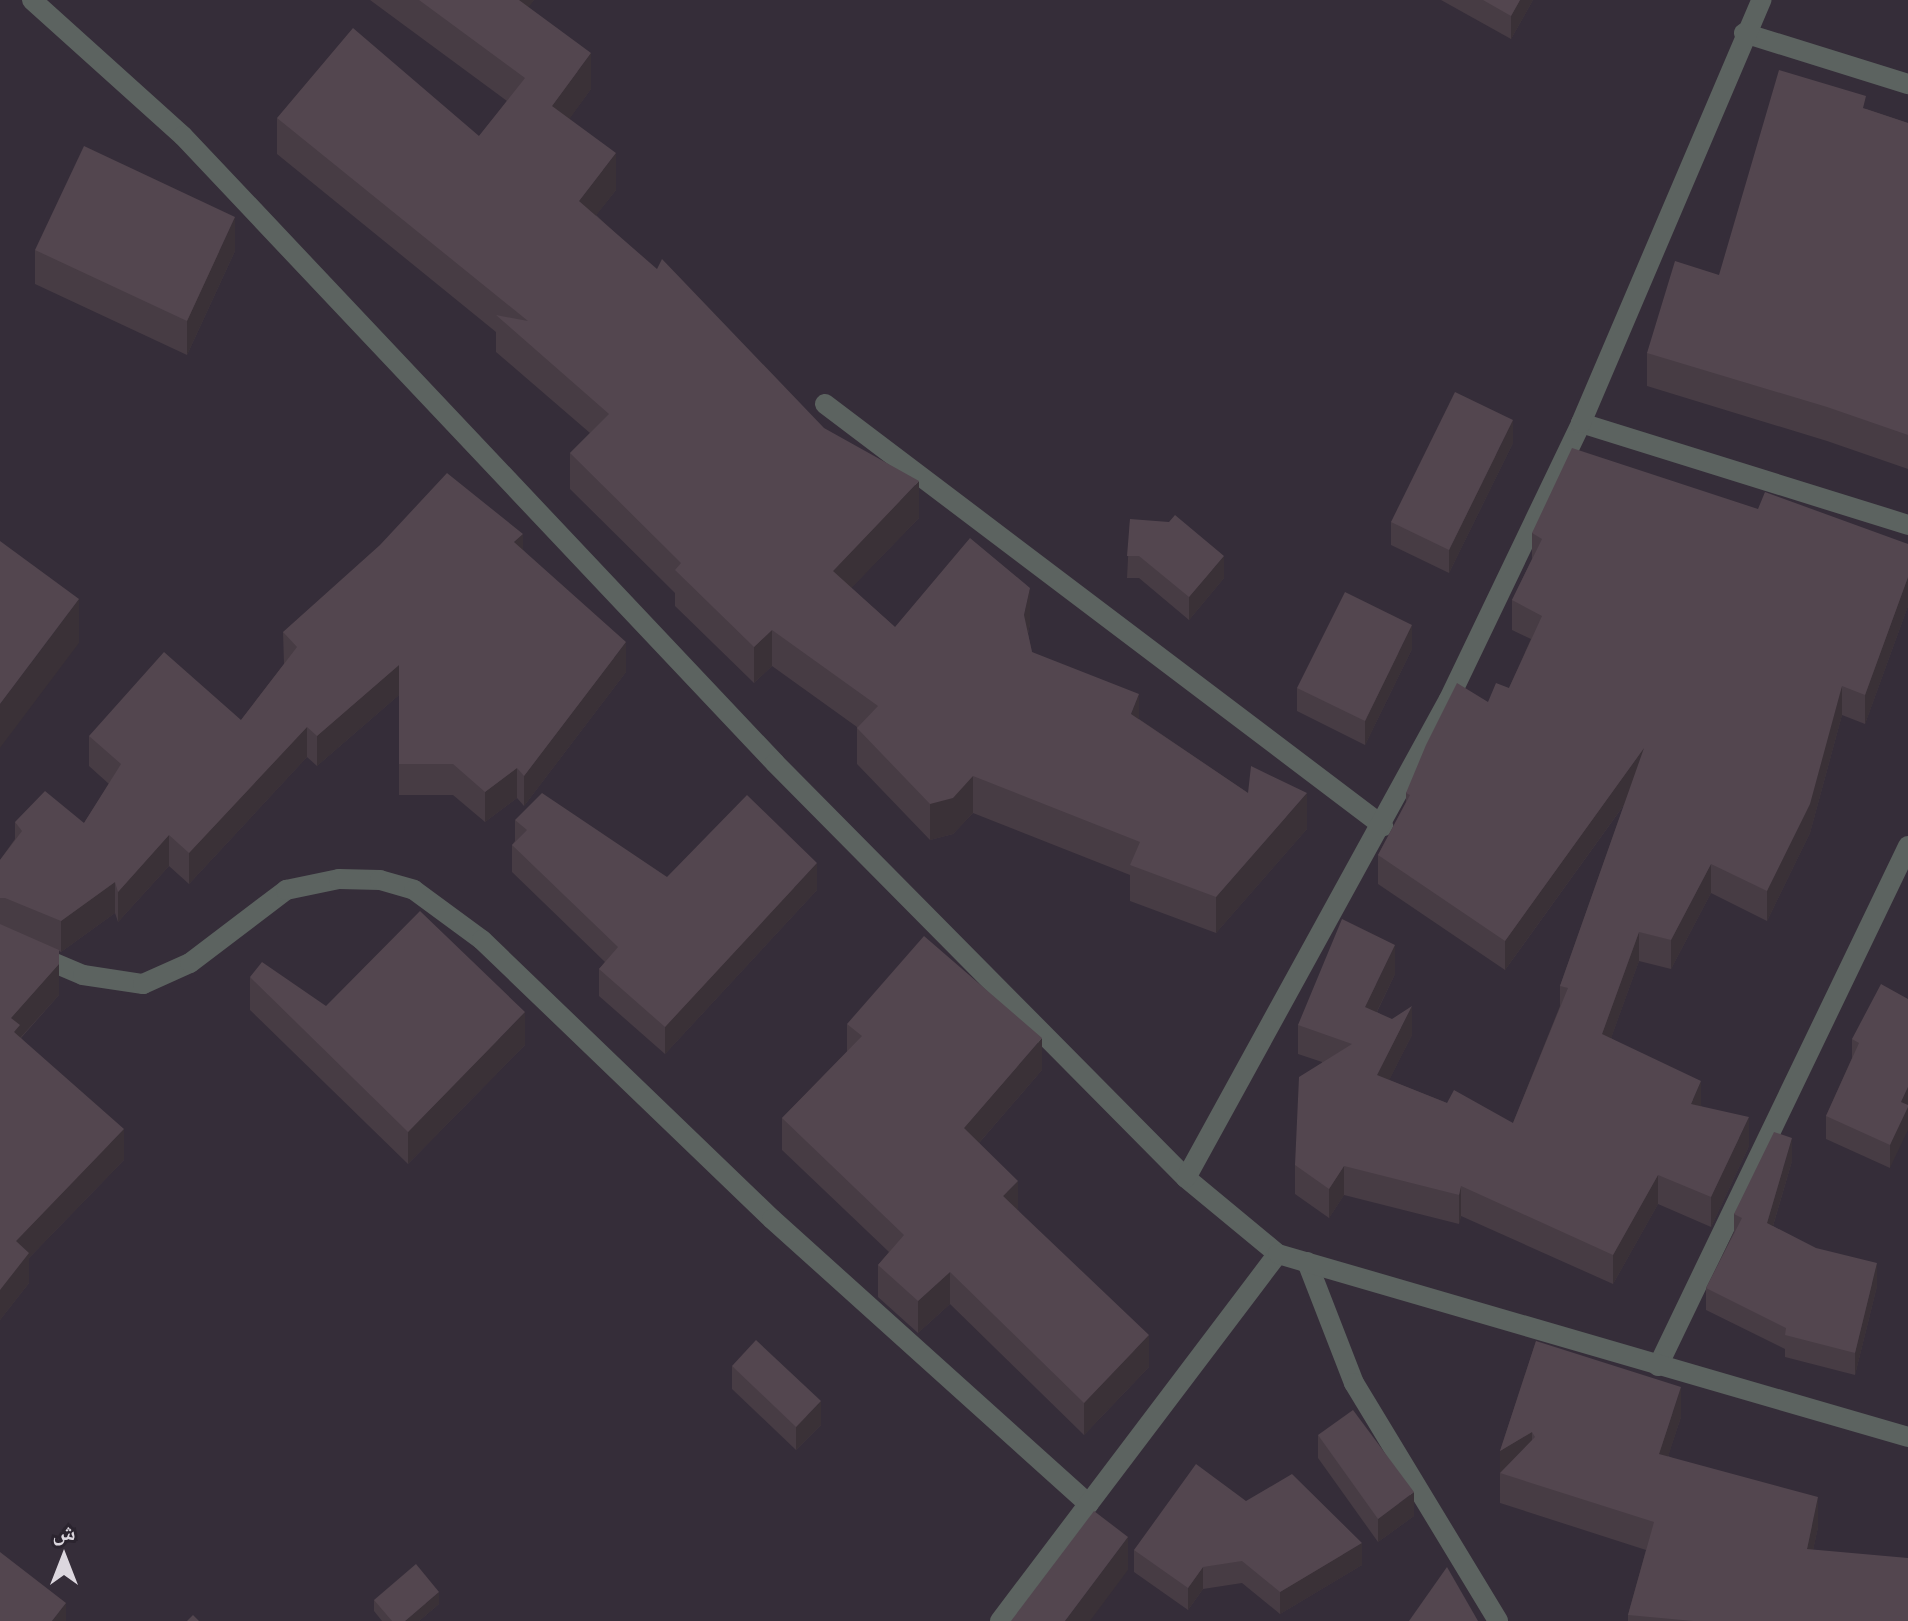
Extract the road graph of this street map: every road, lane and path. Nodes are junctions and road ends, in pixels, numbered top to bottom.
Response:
1 (32, 0) edge
2 (1761, 0) edge
3 (1744, 33) junction
4 (1908, 84) edge
5 (825, 404) dead end
6 (1581, 423) junction
7 (1908, 525) edge
8 (1383, 826) junction
9 (1908, 846) edge
10 (0, 940) edge
11 (1186, 1178) junction
12 (1278, 1254) junction
13 (1307, 1262) junction
14 (1658, 1366) junction
15 (1908, 1437) edge
16 (1088, 1504) junction
17 (1000, 1621) edge
18 (1498, 1621) edge

1 - 11 street
2 - 3 street
3 - 4 street
3 - 6 street
5 - 8 street
6 - 7 street
6 - 8 street
8 - 11 street
9 - 14 street
10 - 16 street
11 - 12 street
12 - 13 street
12 - 16 street
13 - 14 street
13 - 18 street
14 - 15 street
16 - 17 street

